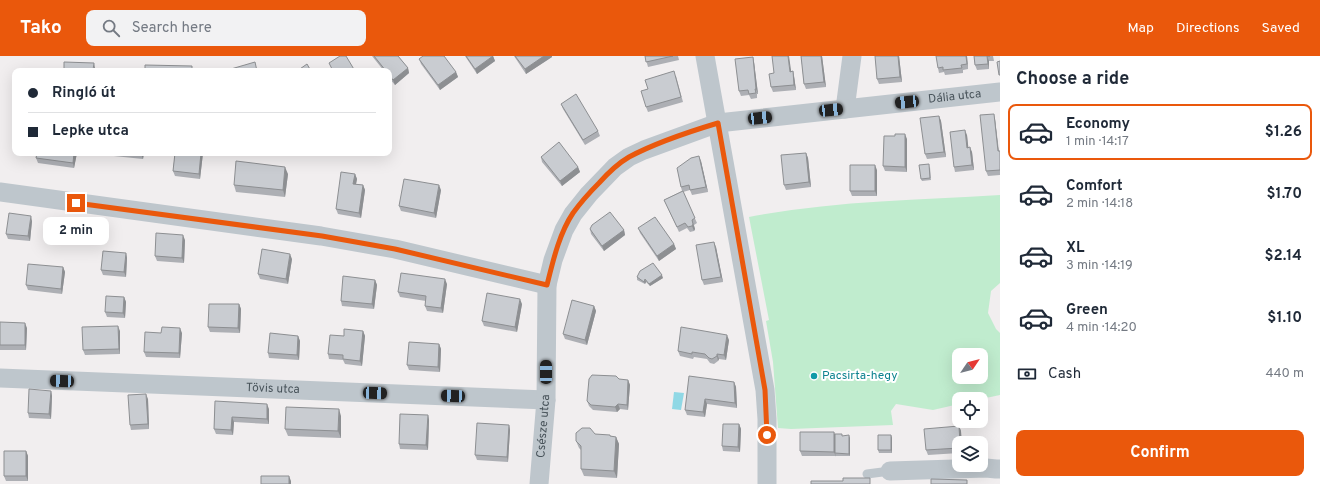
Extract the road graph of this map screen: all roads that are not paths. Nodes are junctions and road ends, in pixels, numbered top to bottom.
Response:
1 (705, 56) edge
2 (852, 56) edge
3 (1000, 92) edge
4 (846, 109) junction
5 (718, 123) junction
6 (0, 192) edge
7 (547, 285) junction
8 (0, 378) edge
9 (546, 400) junction
10 (890, 471) joint
11 (867, 474) dead end
12 (996, 474) edge
13 (539, 484) edge
14 (767, 484) edge

1 - 5 street
2 - 4 street
3 - 4 street, Dália utca
4 - 5 street, Dália utca
5 - 7 street, Csésze utca
5 - 14 street
6 - 7 street
7 - 9 street, Csésze utca
8 - 9 street, Tövis utca
9 - 13 street, Csésze utca
10 - 11 lane
10 - 12 street

